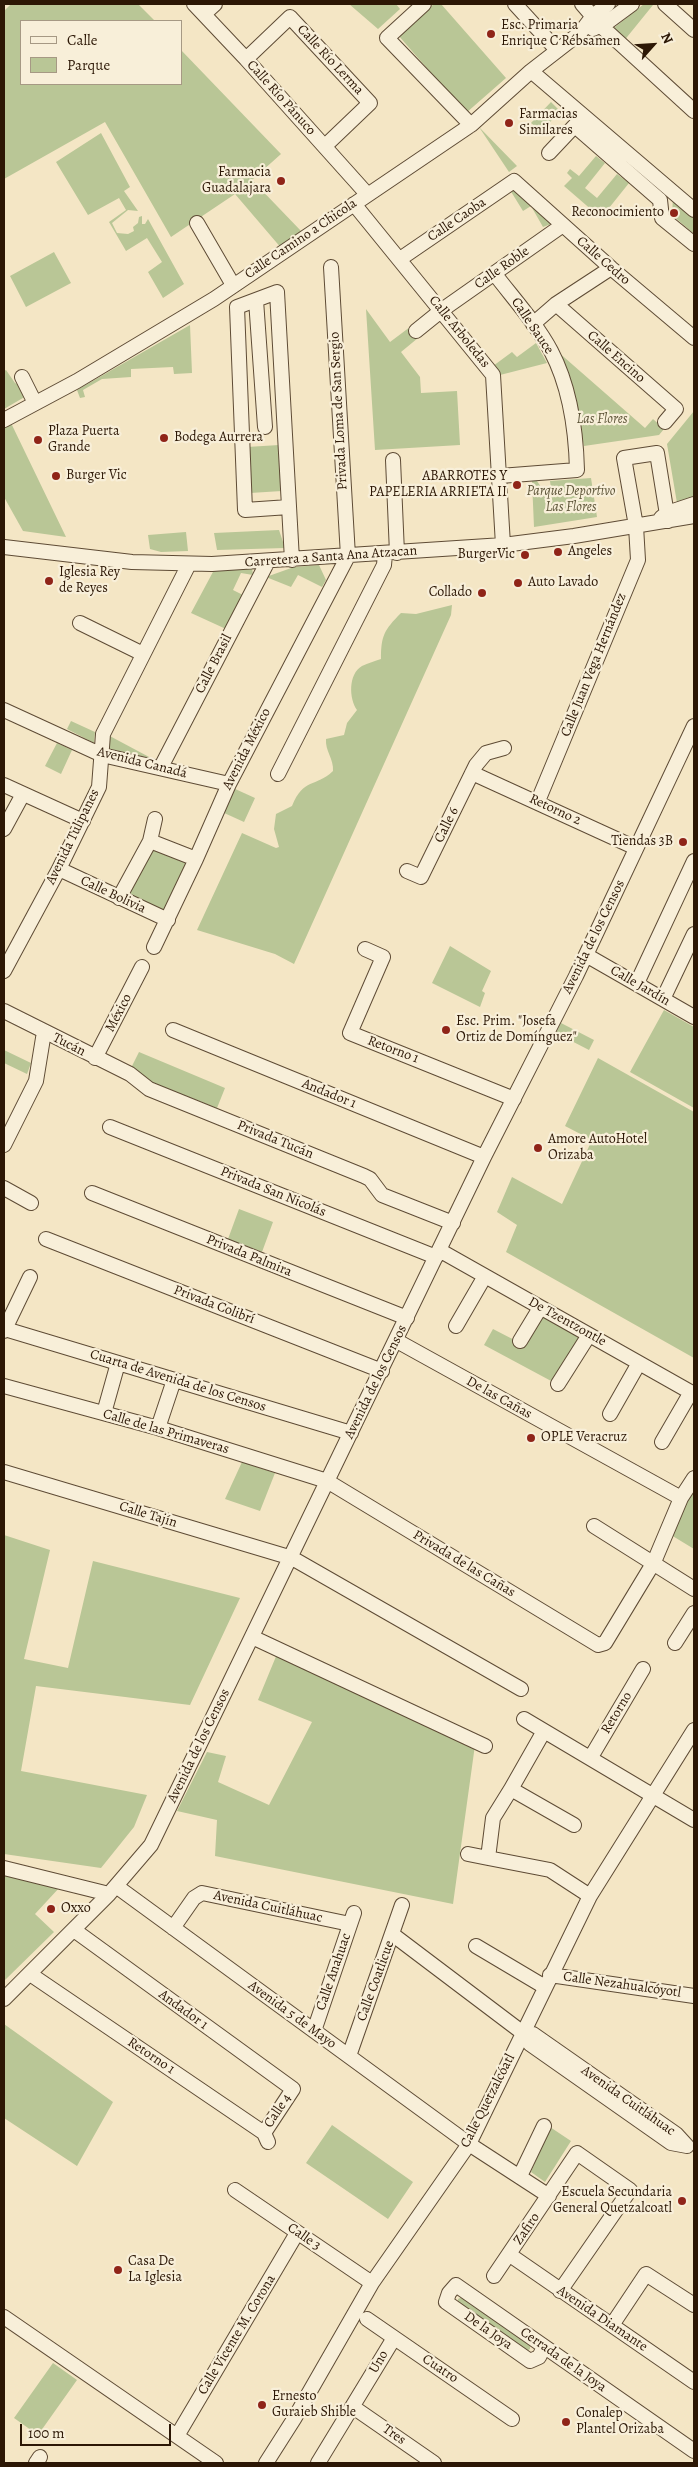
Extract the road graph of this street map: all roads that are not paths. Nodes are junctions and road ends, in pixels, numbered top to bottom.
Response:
1 (194, 4) edge
2 (215, 4) edge
3 (424, 4) edge
4 (515, 4) edge
5 (582, 4) edge
6 (608, 4) edge
7 (632, 4) edge
8 (665, 4) edge
9 (204, 14) junction
10 (597, 21) junction
11 (694, 30) edge
12 (557, 50) junction
13 (246, 59) junction
14 (531, 71) junction
15 (694, 111) edge
16 (580, 120) junction
17 (472, 125) junction
18 (325, 146) junction
19 (548, 153) dead end
20 (514, 181) joint
21 (667, 186) junction
22 (368, 194) junction
23 (660, 200) junction
24 (354, 204) junction
25 (694, 210) edge
26 (197, 223) dead end
27 (563, 225) junction
28 (694, 244) edge
29 (400, 259) junction
30 (331, 267) dead end
31 (611, 268) junction
32 (494, 273) junction
33 (233, 285) junction
34 (256, 300) junction
35 (556, 304) junction
36 (442, 310) junction
37 (533, 324) junction
38 (416, 331) dead end
39 (694, 338) edge
40 (22, 377) dead end
41 (35, 403) junction
42 (4, 420) edge
43 (665, 422) dead end
44 (284, 426) junction
45 (265, 427) junction
46 (243, 428) junction
47 (393, 460) dead end
48 (500, 476) junction
49 (694, 504) edge
50 (289, 507) junction
51 (694, 516) edge
52 (664, 519) junction
53 (636, 526) junction
54 (503, 545) junction
55 (4, 547) edge
56 (391, 554) junction
57 (348, 556) junction
58 (292, 560) junction
59 (268, 561) junction
60 (189, 564) junction
61 (80, 623) dead end
62 (143, 654) junction
63 (4, 710) edge
64 (694, 726) edge
65 (504, 748) dead end
66 (102, 756) junction
67 (161, 767) junction
68 (472, 773) junction
69 (278, 774) dead end
70 (228, 784) junction
71 (4, 785) edge
72 (23, 794) junction
73 (538, 802) junction
74 (156, 819) dead end
75 (83, 820) junction
76 (4, 829) edge
77 (150, 841) junction
78 (636, 848) junction
79 (196, 859) junction
80 (694, 861) edge
81 (60, 869) junction
82 (407, 870) dead end
83 (119, 898) junction
84 (168, 920) junction
85 (694, 934) edge
86 (154, 946) dead end
87 (364, 949) dead end
88 (586, 955) junction
89 (142, 967) dead end
90 (4, 971) edge
91 (637, 983) junction
92 (663, 999) junction
93 (4, 1012) edge
94 (694, 1017) edge
95 (173, 1030) dead end
96 (44, 1032) junction
97 (95, 1058) junction
98 (514, 1099) junction
99 (110, 1127) dead end
100 (4, 1146) edge
101 (484, 1157) junction
102 (4, 1188) edge
103 (92, 1193) dead end
104 (32, 1203) dead end
105 (453, 1223) junction
106 (46, 1239) dead end
107 (438, 1253) junction
108 (30, 1276) dead end
109 (485, 1276) junction
110 (540, 1308) junction
111 (407, 1318) junction
112 (456, 1326) dead end
113 (4, 1330) edge
114 (589, 1335) junction
115 (396, 1340) junction
116 (520, 1340) dead end
117 (118, 1363) junction
118 (639, 1363) junction
119 (382, 1371) junction
120 (174, 1380) junction
121 (558, 1384) dead end
122 (4, 1386) edge
123 (693, 1393) edge
124 (104, 1413) junction
125 (610, 1414) dead end
126 (158, 1428) junction
127 (352, 1433) junction
128 (662, 1442) dead end
129 (4, 1472) edge
130 (694, 1478) edge
131 (327, 1481) junction
132 (681, 1498) junction
133 (594, 1526) dead end
134 (292, 1558) junction
135 (654, 1562) junction
136 (694, 1589) edge
137 (694, 1613) edge
138 (252, 1637) junction
139 (675, 1643) dead end
140 (643, 1669) dead end
141 (521, 1689) dead end
142 (524, 1719) dead end
143 (694, 1730) edge
144 (544, 1731) junction
145 (485, 1746) dead end
146 (591, 1757) junction
147 (511, 1790) junction
148 (653, 1796) junction
149 (694, 1820) edge
150 (574, 1825) dead end
151 (468, 1854) dead end
152 (488, 1858) junction
153 (4, 1868) edge
154 (113, 1890) junction
155 (590, 1896) junction
156 (402, 1905) dead end
157 (352, 1919) joint
158 (173, 1928) junction
159 (74, 1930) junction
160 (392, 1934) junction
161 (476, 1946) dead end
162 (30, 1974) junction
163 (548, 1981) junction
164 (694, 1996) edge
165 (4, 1999) edge
166 (314, 2031) junction
167 (523, 2033) junction
168 (349, 2056) junction
169 (293, 2089) joint
170 (544, 2126) dead end
171 (694, 2134) edge
172 (266, 2138) joint
173 (469, 2144) junction
174 (520, 2176) junction
175 (235, 2190) dead end
176 (549, 2196) junction
177 (298, 2233) junction
178 (510, 2255) junction
179 (494, 2276) dead end
180 (372, 2284) junction
181 (456, 2285) joint
182 (560, 2291) junction
183 (694, 2305) edge
184 (4, 2317) edge
185 (367, 2319) dead end
186 (612, 2325) junction
187 (394, 2338) junction
188 (544, 2347) junction
189 (694, 2382) edge
190 (353, 2406) junction
191 (512, 2419) dead end
192 (176, 2436) junction
193 (694, 2451) edge
194 (216, 2463) edge
195 (266, 2463) edge
196 (318, 2463) edge
197 (434, 2463) edge

1 - 9 street, Calle Río Pánuco
2 - 9 street
3 - 17 street
4 - 12 street
5 - 10 street
6 - 10 street, Calle Camino a Chicola
7 - 10 street, Calle Camino a Chicola
8 - 11 street
9 - 13 street, Calle Río Pánuco
10 - 12 street, Calle Camino a Chicola
10 - 15 street
12 - 14 street, Calle Camino a Chicola
13 - 18 street, Calle Río Pánuco
13 - 18 street, Calle Río Lerma
14 - 16 street
14 - 17 street, Calle Camino a Chicola
16 - 19 street
16 - 21 street
16 - 23 street
17 - 22 street, Calle Camino a Chicola
18 - 22 street, Calle Río Pánuco
20 - 27 street, Calle Cedro
20 - 29 street, Calle Caoba
21 - 23 street
21 - 25 street
22 - 24 street, Calle Camino a Chicola
23 - 28 street
24 - 29 street, Calle Arboledas
24 - 33 street, Calle Camino a Chicola
26 - 33 street
27 - 31 street, Calle Cedro
27 - 32 street, Calle Roble
29 - 36 street, Calle Arboledas
30 - 57 street, Privada Loma de San Sergio
31 - 35 street
31 - 39 street, Calle Cedro
32 - 36 street, Calle Roble
32 - 37 street, Calle Sauce
33 - 41 street, Calle Camino a Chicola
34 - 44 street
34 - 45 street
34 - 46 street
35 - 37 street
35 - 43 street, Calle Encino
36 - 38 street, Calle Roble
36 - 48 street, Calle Arboledas
37 - 48 street, Calle Sauce
40 - 41 street
41 - 42 street, Calle Camino a Chicola
44 - 45 street
44 - 50 street
45 - 46 street
46 - 50 street
47 - 56 street
48 - 54 street, Calle Arboledas
49 - 52 street, Carretera a Santa Ana Atzacan
50 - 58 street
51 - 52 street, Carretera a Santa Ana Atzacan
52 - 53 street, Carretera a Santa Ana Atzacan
52 - 53 street, Calle Juan Vega Hernández
53 - 54 street, Carretera a Santa Ana Atzacan
53 - 73 street, Calle Juan Vega Hernández
54 - 56 street, Carretera a Santa Ana Atzacan
55 - 60 street, Carretera a Santa Ana Atzacan
56 - 57 street, Carretera a Santa Ana Atzacan
56 - 69 street
57 - 58 street, Carretera a Santa Ana Atzacan
57 - 70 street, Avenida México
58 - 59 street, Carretera a Santa Ana Atzacan
59 - 60 street, Carretera a Santa Ana Atzacan
59 - 67 street, Calle Brasil
60 - 62 street, Avenida Tulipanes
61 - 62 street
62 - 66 street, Avenida Tulipanes
63 - 66 street, Avenida Canadá
64 - 78 street, Avenida de los Censos
65 - 68 street, Calle 6
66 - 67 street, Avenida Canadá
66 - 75 street, Avenida Tulipanes
67 - 70 street, Avenida Canadá
68 - 73 street, Retorno 2
68 - 82 street, Calle 6
70 - 79 street, Avenida México
71 - 72 street
72 - 75 street
72 - 76 street
73 - 78 street, Retorno 2
74 - 77 street
75 - 81 street, Avenida Tulipanes
77 - 79 street
77 - 83 street
78 - 88 street, Avenida de los Censos
79 - 84 street, Avenida México
80 - 91 street
81 - 83 street, Calle Bolivia
81 - 90 street, Avenida Tulipanes
83 - 84 street, Calle Bolivia
84 - 86 street, Avenida México
85 - 92 street
87 - 98 street, Retorno 1
88 - 91 street, Calle Jardín
88 - 98 street, Avenida de los Censos
89 - 97 street, México
91 - 92 street, Calle Jardín
92 - 94 street, Calle Jardín
93 - 96 street, Tucán
95 - 101 street, Andador 1
96 - 97 street, Tucán
96 - 100 street
97 - 105 street, Privada Tucán
98 - 101 street, Avenida de los Censos
99 - 107 street, Privada San Nicolás
101 - 105 street, Avenida de los Censos
102 - 104 street
103 - 111 street, Privada Palmira
105 - 107 street, Avenida de los Censos
106 - 119 street, Privada Colibrí
107 - 109 street, De Tzentzontle
107 - 111 street, Avenida de los Censos
108 - 113 street
109 - 110 street, De Tzentzontle
109 - 112 street
110 - 114 street, De Tzentzontle
110 - 116 street
111 - 115 street, Avenida de los Censos
113 - 117 street, Cuarta de Avenida de los Censos
114 - 118 street, De Tzentzontle
114 - 121 street
115 - 119 street, Avenida de los Censos
115 - 132 street, De las Cañas
117 - 120 street, Cuarta de Avenida de los Censos
117 - 124 street
118 - 123 street, De Tzentzontle
118 - 125 street
119 - 127 street, Avenida de los Censos
120 - 126 street
120 - 127 street, Cuarta de Avenida de los Censos
122 - 124 street, Calle de las Primaveras
123 - 128 street
124 - 126 street, Calle de las Primaveras
126 - 131 street, Calle de las Primaveras
127 - 131 street, Avenida de los Censos
129 - 134 street, Calle Tajín
130 - 132 street
131 - 134 street, Avenida de los Censos
131 - 135 street, Privada de las Cañas
132 - 135 street
133 - 135 street
134 - 138 street, Avenida de los Censos
134 - 141 street, Calle Tajín
135 - 136 street
137 - 139 street
138 - 145 street
138 - 154 street, Avenida de los Censos
140 - 146 street, Retorno
142 - 144 street
143 - 148 street, Calle Quetzalcóatl
144 - 146 street
144 - 147 street
146 - 148 street
147 - 150 street
147 - 152 street
148 - 149 street
148 - 155 street, Calle Quetzalcóatl
151 - 152 street
152 - 155 street
153 - 154 street
154 - 158 street, Avenida 5 de Mayo
154 - 159 street, Avenida de los Censos
155 - 163 street, Calle Quetzalcóatl
156 - 160 street, Calle Coatlicue
157 - 158 street, Avenida Cuitláhuac
157 - 166 street, Calle Anahuac
158 - 166 street, Avenida 5 de Mayo
159 - 162 street, Avenida de los Censos
159 - 169 street, Andador 1
160 - 167 street, Avenida Cuitláhuac
160 - 168 street, Calle Coatlicue
161 - 163 street
162 - 165 street, Avenida de los Censos
162 - 172 street, Retorno 1
163 - 164 street, Calle Nezahualcóyotl
163 - 167 street, Calle Quetzalcóatl
166 - 168 street, Avenida 5 de Mayo
167 - 171 street, Avenida Cuitláhuac
167 - 173 street, Calle Quetzalcóatl
168 - 173 street, Avenida 5 de Mayo
169 - 172 street, Calle 4
170 - 174 street
173 - 174 street
173 - 180 street, Calle Quetzalcóatl
174 - 176 street
175 - 177 street, Calle 3
176 - 178 street, Zafiro
176 - 182 street, Zafiro
177 - 180 street, Calle 3
177 - 192 street, Calle Vicente M. Corona
178 - 179 street, Zafiro
178 - 182 street, Avenida Diamante
180 - 195 street, Calle Quetzalcóatl
181 - 188 street, Cerrada de la Joya
181 - 188 street, De la Joya
182 - 186 street, Avenida Diamante
183 - 186 street
184 - 192 street
185 - 187 street, Cuatro
186 - 189 street, Avenida Diamante
187 - 190 street, Uno
187 - 191 street, Cuatro
188 - 193 street, Cerrada de la Joya
190 - 196 street, Uno
190 - 197 street, Tres
192 - 194 street

